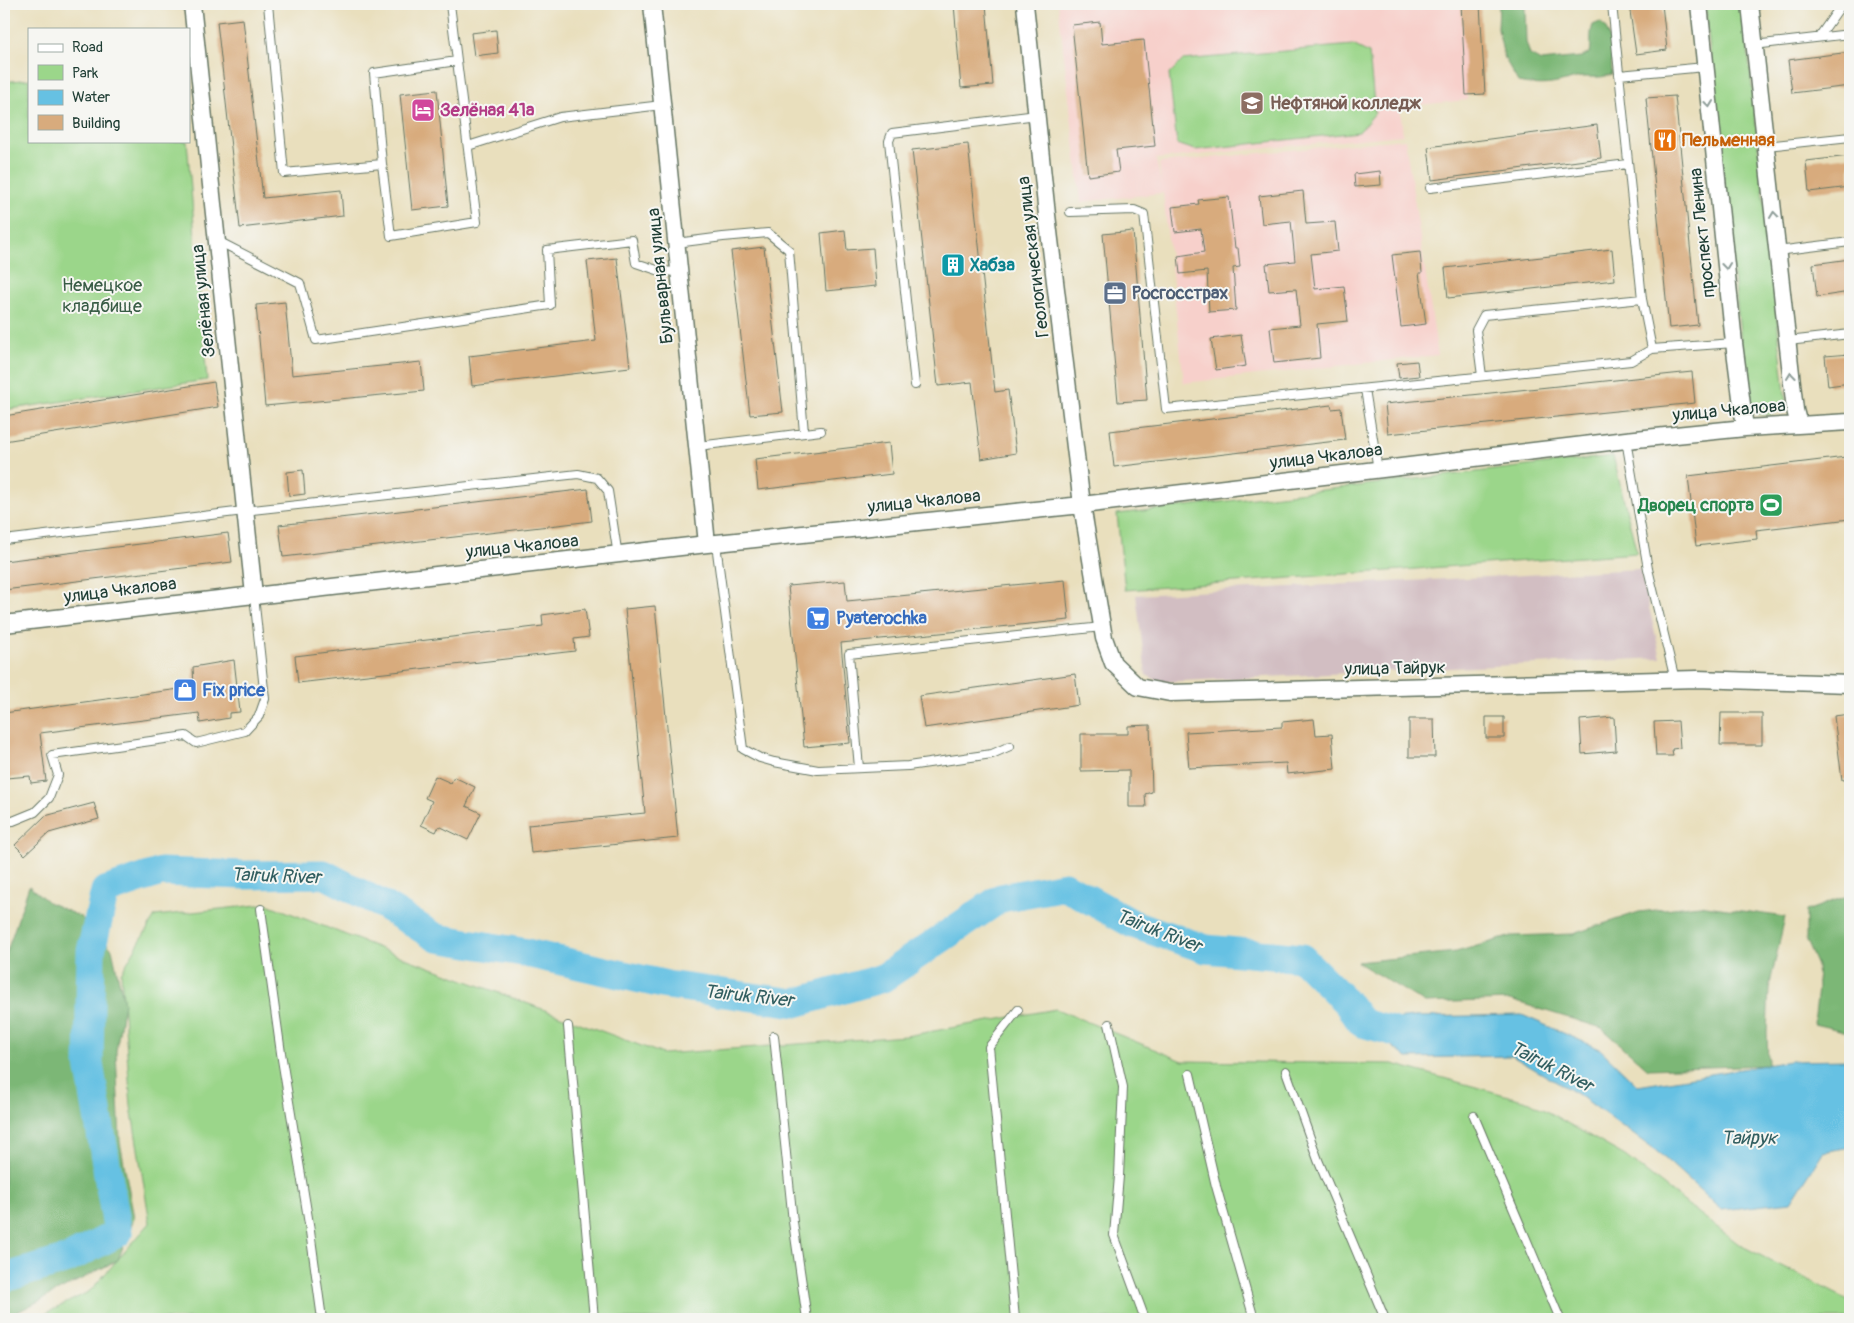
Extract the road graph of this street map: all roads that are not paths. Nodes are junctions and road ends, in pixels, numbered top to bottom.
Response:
1 (192, 4) edge
2 (268, 4) edge
3 (450, 4) edge
4 (652, 4) edge
5 (1025, 4) edge
6 (1612, 4) edge
7 (1699, 4) edge
8 (1750, 4) edge
9 (1840, 4) edge
10 (1850, 34) edge
11 (1819, 37) junction
12 (1754, 45) junction
13 (457, 61) junction
14 (1705, 67) junction
15 (1619, 76) junction
16 (662, 105) junction
17 (1037, 116) junction
18 (1850, 137) edge
19 (468, 146) junction
20 (1766, 146) junction
21 (382, 164) junction
22 (1628, 164) junction
23 (1430, 188) dead end
24 (1070, 212) dead end
25 (217, 241) junction
26 (1850, 242) edge
27 (676, 243) junction
28 (1778, 251) junction
29 (679, 272) junction
30 (1642, 299) junction
31 (1850, 334) edge
32 (1788, 341) junction
33 (1734, 343) junction
34 (1652, 349) junction
35 (1482, 376) junction
36 (915, 386) dead end
37 (1365, 389) junction
38 (1850, 422) edge
39 (1798, 425) junction
40 (1745, 428) junction
41 (820, 431) dead end
42 (804, 433) junction
43 (1626, 440) junction
44 (698, 446) junction
45 (1378, 470) junction
46 (1082, 505) junction
47 (244, 511) junction
48 (4, 540) edge
49 (712, 544) junction
50 (618, 556) junction
51 (254, 595) junction
52 (4, 624) edge
53 (1102, 627) junction
54 (1675, 681) junction
55 (1850, 684) edge
56 (1010, 746) dead end
57 (859, 768) junction
58 (4, 822) edge
59 (261, 909) dead end
60 (1018, 1010) dead end
61 (1109, 1024) dead end
62 (568, 1026) dead end
63 (774, 1036) dead end
64 (1286, 1071) dead end
65 (1190, 1074) dead end
66 (1474, 1116) dead end
67 (322, 1319) edge
68 (594, 1319) edge
69 (807, 1319) edge
70 (1015, 1319) edge
71 (1145, 1319) edge
72 (1254, 1319) edge
73 (1385, 1319) edge
74 (1560, 1319) edge

1 - 25 street, Зелёная улица
2 - 21 lane
3 - 13 lane
4 - 16 street, Бульварная улица
5 - 17 street, Геологическая улица
6 - 15 lane
7 - 14 street, проспект Ленина
8 - 12 street
9 - 11 lane
10 - 11 lane
11 - 12 lane
12 - 20 street
13 - 19 lane
13 - 21 lane
14 - 15 lane
14 -> 33 street, проспект Ленина
15 - 22 lane
16 - 19 lane
16 - 27 street, Бульварная улица
17 - 36 lane
17 - 46 street, Геологическая улица
18 - 20 lane
19 - 21 lane
28 -> 20 street
22 - 23 lane
22 - 30 lane
24 - 37 lane
25 - 29 lane
25 - 47 street, Зелёная улица
26 - 28 lane
27 - 29 street, Бульварная улица
27 - 42 lane
28 - 32 street
29 - 44 street, Бульварная улица
30 - 34 lane
30 - 35 lane
31 - 32 lane
39 -> 32 street
33 - 34 lane
33 - 40 street, проспект Ленина
34 - 35 lane
35 - 37 lane
37 - 45 lane
38 - 39 street, улица Чкалова
39 - 40 street, улица Чкалова
40 - 43 street, улица Чкалова
41 - 42 lane
42 - 44 lane
43 - 45 street, улица Чкалова
43 - 54 lane
44 - 49 street, Бульварная улица
45 - 46 street, улица Чкалова
46 - 49 street, улица Чкалова
46 - 53 street, улица Тайрук
47 - 48 lane
47 - 50 lane
47 - 51 street, Зелёная улица
49 - 50 street, улица Чкалова
49 - 57 lane
50 - 51 street, улица Чкалова
51 - 52 street, улица Чкалова
51 - 58 lane
53 - 54 street, улица Тайрук
53 - 57 lane
54 - 55 street, улица Тайрук
56 - 57 lane
59 - 67 lane
60 - 70 lane
61 - 71 lane
62 - 68 lane
63 - 69 lane
64 - 73 lane
65 - 72 lane
66 - 74 lane

